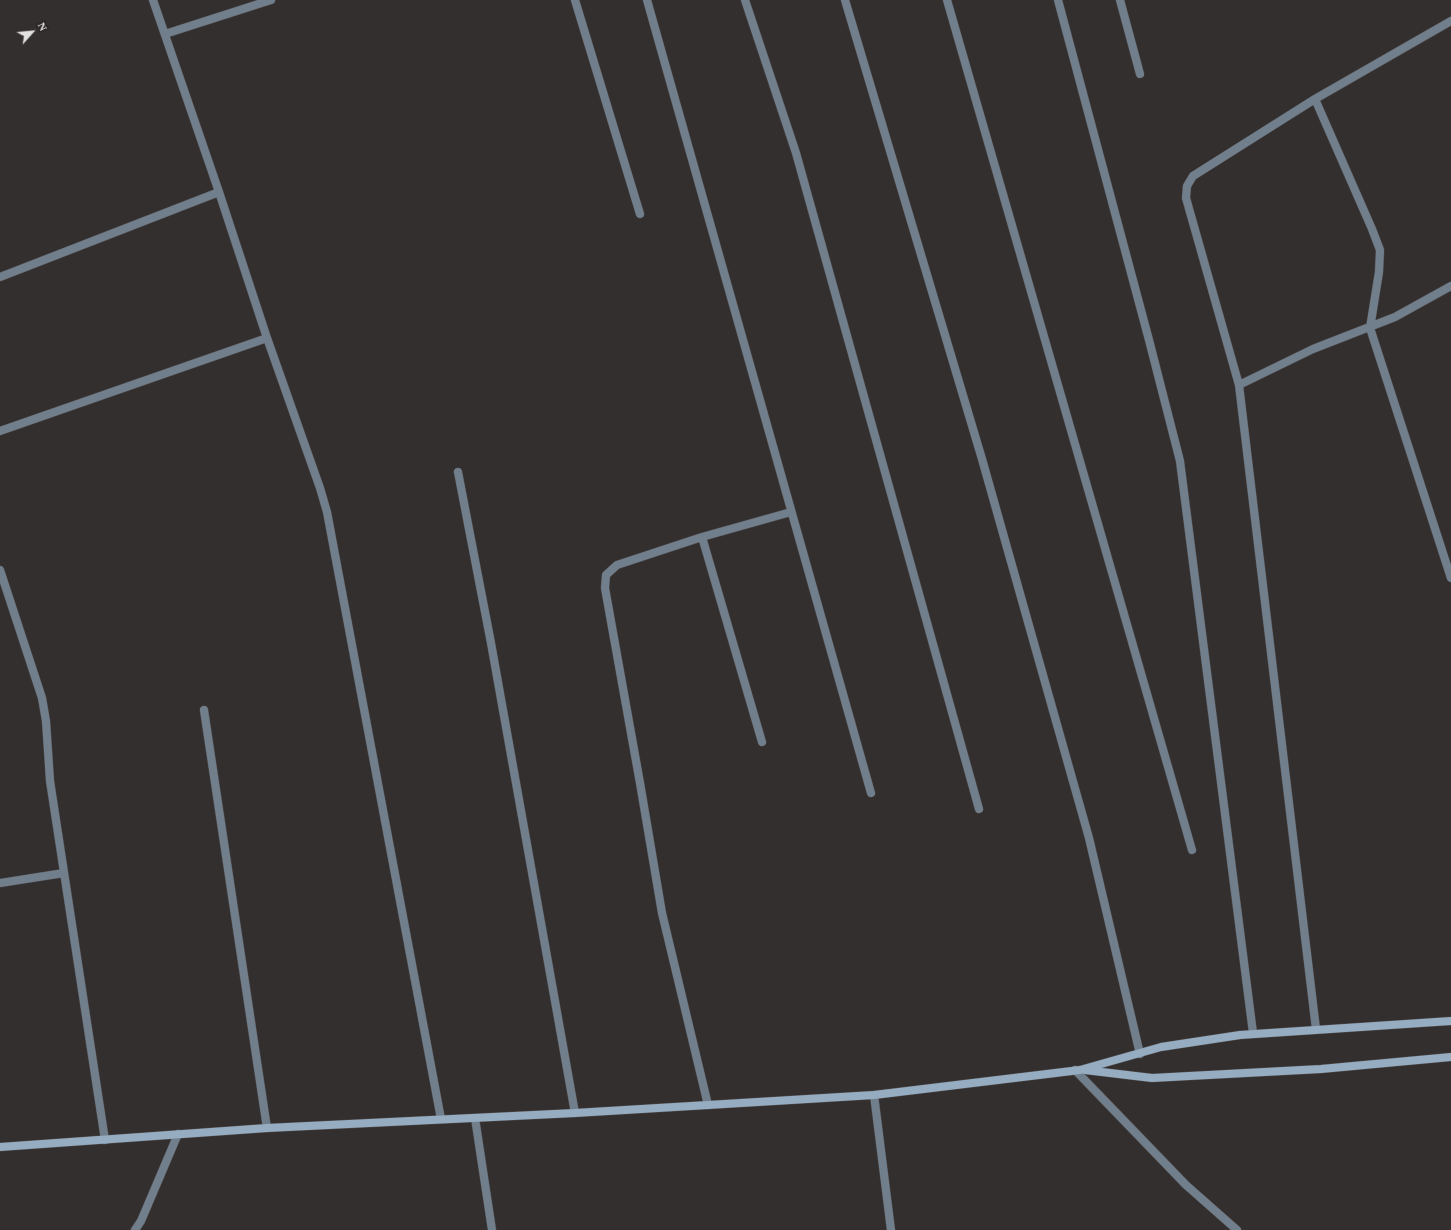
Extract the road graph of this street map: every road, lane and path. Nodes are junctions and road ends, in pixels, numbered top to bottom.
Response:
1 (153, 0) edge
2 (271, 0) edge
3 (575, 0) edge
4 (647, 0) edge
5 (745, 0) edge
6 (845, 0) edge
7 (947, 0) edge
8 (1058, 0) edge
9 (1120, 0) edge
10 (1451, 21) edge
11 (165, 34) junction
12 (1140, 74) dead end
13 (1315, 99) junction
14 (219, 192) junction
15 (640, 214) dead end
16 (0, 277) edge
17 (1451, 286) edge
18 (1370, 328) junction
19 (267, 338) junction
20 (1239, 385) junction
21 (0, 431) edge
22 (458, 472) dead end
23 (791, 512) junction
24 (702, 537) junction
25 (0, 570) edge
26 (1451, 578) edge
27 (204, 710) dead end
28 (762, 742) dead end
29 (871, 793) dead end
30 (979, 809) dead end
31 (1192, 850) dead end
32 (64, 873) junction
33 (0, 883) edge
34 (1451, 1021) edge
35 (1316, 1029) junction
36 (1253, 1033) junction
37 (1140, 1054) junction
38 (1451, 1057) edge
39 (1078, 1070) junction
40 (874, 1095) junction
41 (708, 1105) junction
42 (575, 1113) junction
43 (475, 1118) junction
44 (441, 1120) junction
45 (267, 1128) junction
46 (178, 1134) junction
47 (105, 1140) junction
48 (0, 1147) edge
49 (135, 1230) edge
50 (492, 1230) edge
51 (891, 1230) edge
52 (1237, 1230) edge

1 - 11 street
2 - 11 street
3 - 15 street
4 - 23 street
5 - 30 street
6 - 37 street
7 - 31 street
8 - 36 street
9 - 12 street
10 - 13 street
11 - 14 street
13 - 18 street
13 - 20 street
14 - 16 street
14 - 19 street
17 - 18 street
18 - 20 street
18 - 26 street
19 - 21 street
19 - 44 street
20 - 35 street
22 - 42 street
23 - 24 street
23 - 29 street
24 - 28 street
24 - 41 street
25 - 32 street
27 - 45 street
32 - 33 street
32 - 47 street
34 - 35 main road
35 - 36 main road
36 - 37 main road
37 - 39 main road
38 - 39 main road
39 - 40 main road
39 - 52 street
40 - 41 main road
40 - 51 street
41 - 42 main road
42 - 43 main road
43 - 44 main road
43 - 50 street
44 - 45 main road
45 - 46 main road
46 - 47 main road
46 - 49 street
47 - 48 main road

